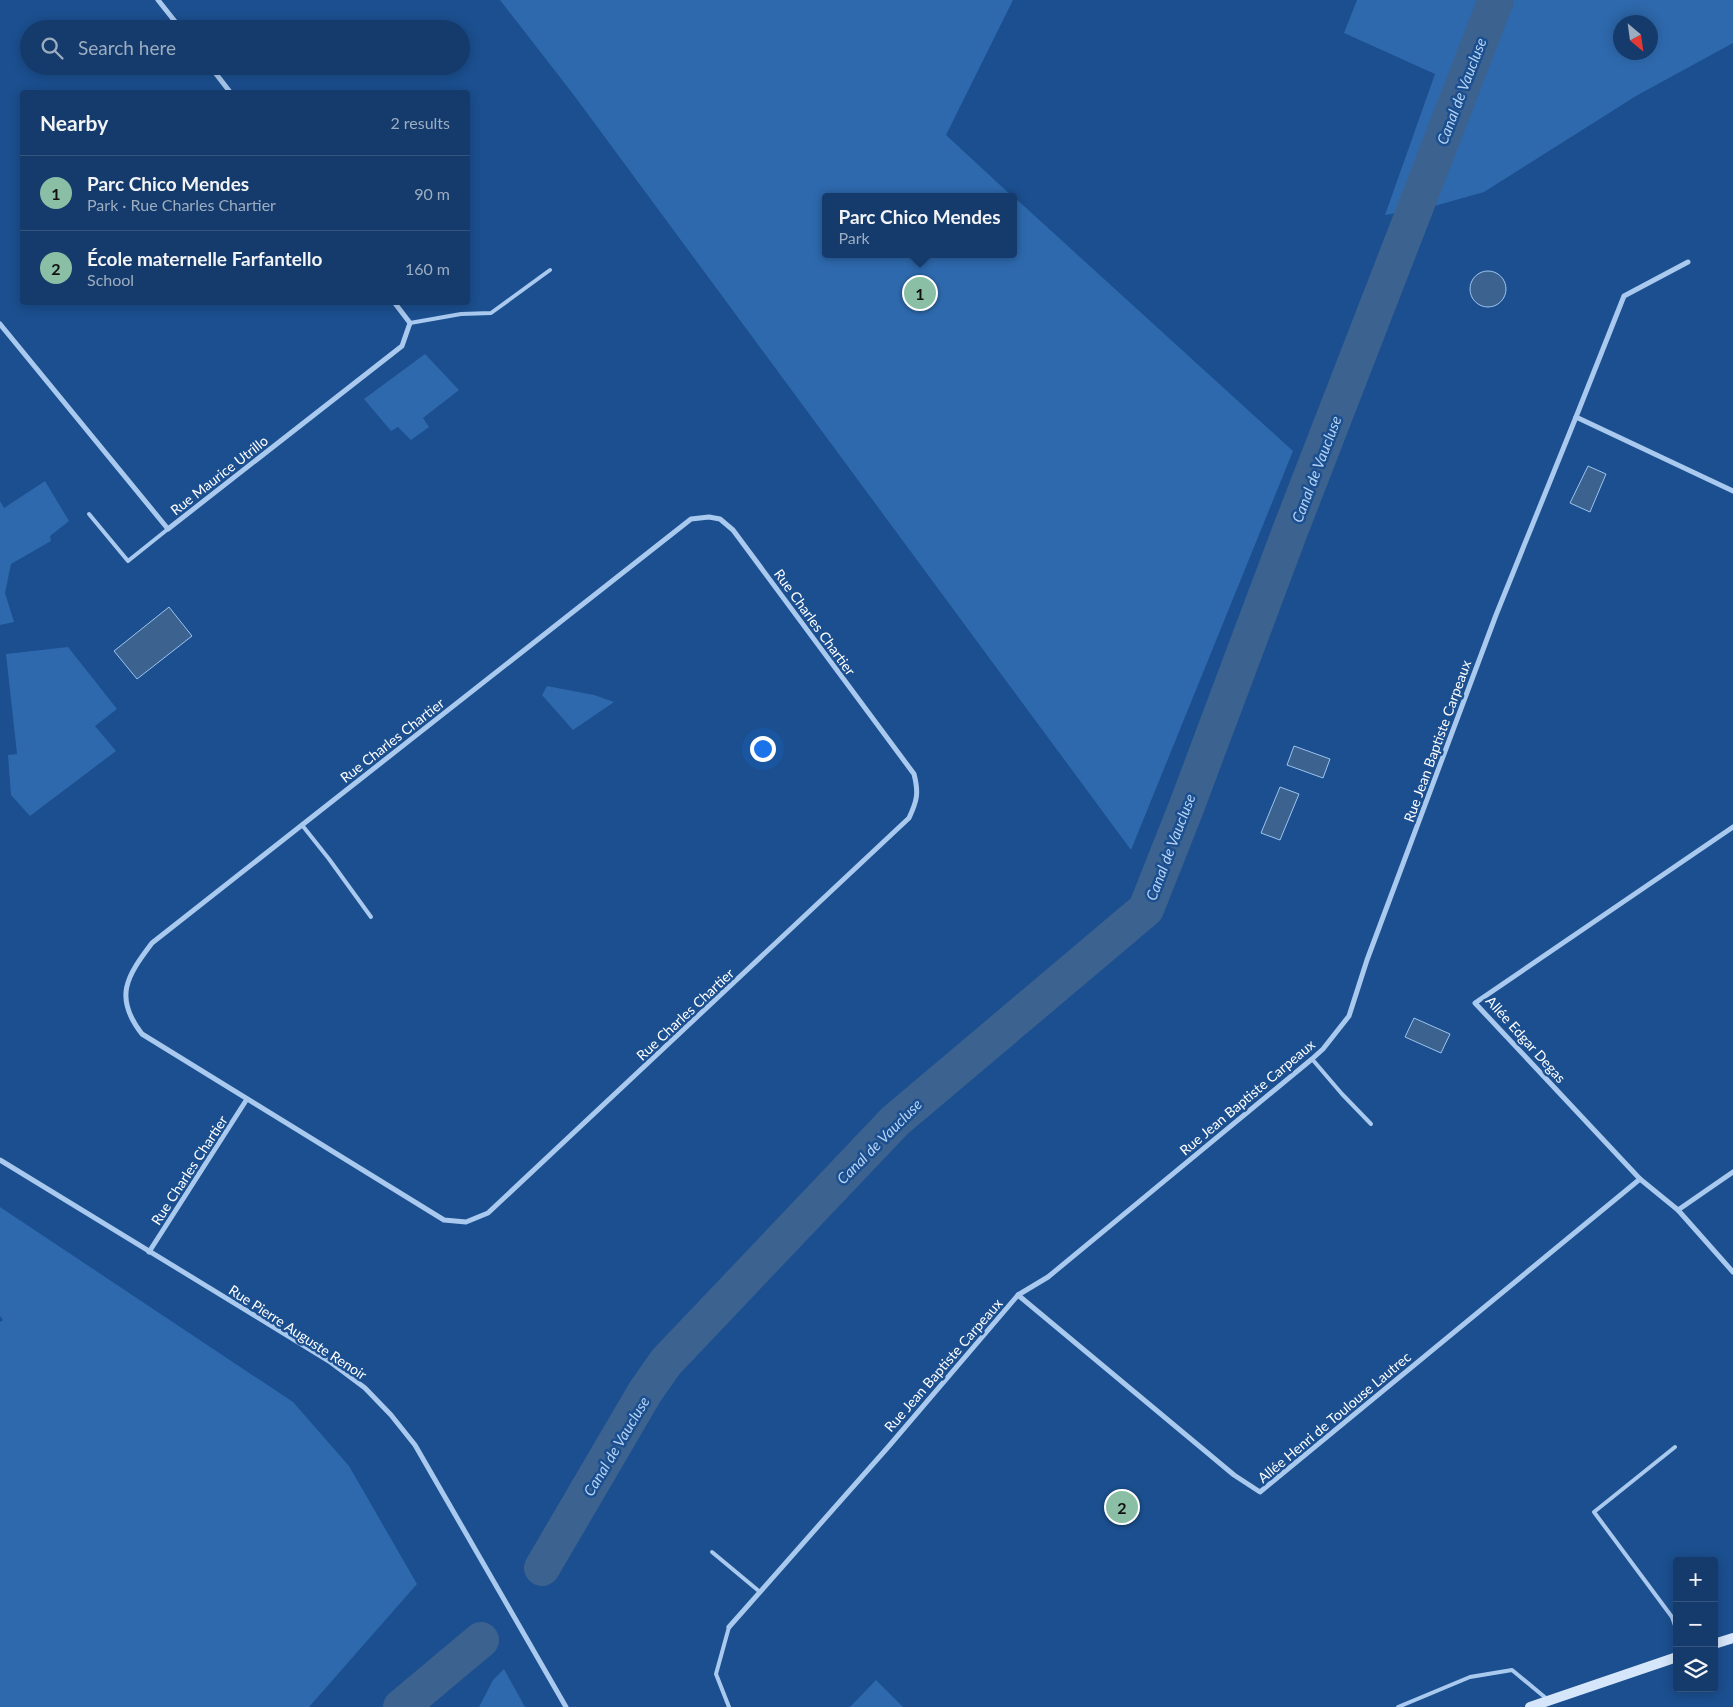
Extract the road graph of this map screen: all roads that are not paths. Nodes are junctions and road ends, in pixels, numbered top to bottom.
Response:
1 (158, 0) edge
2 (174, 20) edge
3 (217, 75) edge
4 (228, 90) edge
5 (1688, 262) dead end
6 (550, 270) dead end
7 (396, 305) edge
8 (410, 323) junction
9 (1, 327) edge
10 (1576, 417) junction
11 (1733, 490) edge
12 (89, 514) dead end
13 (168, 529) junction
14 (302, 825) junction
15 (1733, 827) edge
16 (372, 917) dead end
17 (1312, 1059) junction
18 (247, 1099) junction
19 (1371, 1124) dead end
20 (0, 1160) edge
21 (1733, 1172) edge
22 (1640, 1179) junction
23 (1678, 1210) junction
24 (149, 1252) junction
25 (1733, 1272) edge
26 (1018, 1295) junction
27 (1675, 1447) dead end
28 (712, 1552) dead end
29 (760, 1592) junction
30 (1673, 1619) edge
31 (729, 1626) joint
32 (1733, 1638) edge
33 (1718, 1643) edge
34 (1673, 1658) edge
35 (1548, 1701) junction
36 (566, 1707) edge
37 (729, 1707) edge
38 (1398, 1707) edge
39 (1530, 1707) edge

1 - 2 street
3 - 4 street
5 - 10 street, Rue Jean Baptiste Carpeaux
6 - 8 lane
7 - 8 street
8 - 13 street, Rue Maurice Utrillo
9 - 13 street, Rue Maurice Utrillo
10 - 11 street
10 - 17 street, Rue Jean Baptiste Carpeaux
12 - 13 lane
14 - 16 lane
14 - 18 street, Rue Charles Chartier
14 - 18 street, Rue Charles Chartier
15 - 22 street, Allée Edgar Degas
17 - 19 lane
17 - 26 street, Rue Jean Baptiste Carpeaux
18 - 24 street, Rue Charles Chartier
20 - 24 street, Rue Pierre Auguste Renoir
21 - 23 street
22 - 23 street, Allée Edgar Degas
22 - 26 street, Allée Henri de Toulouse Lautrec
23 - 25 street, Allée Edgar Degas
24 - 36 street, Rue Pierre Auguste Renoir
26 - 29 street, Rue Jean Baptiste Carpeaux
27 - 30 lane
28 - 29 lane
29 - 31 street, Rue Jean Baptiste Carpeaux
31 - 37 lane
32 - 33 street
34 - 35 street
35 - 38 lane
35 - 39 street

